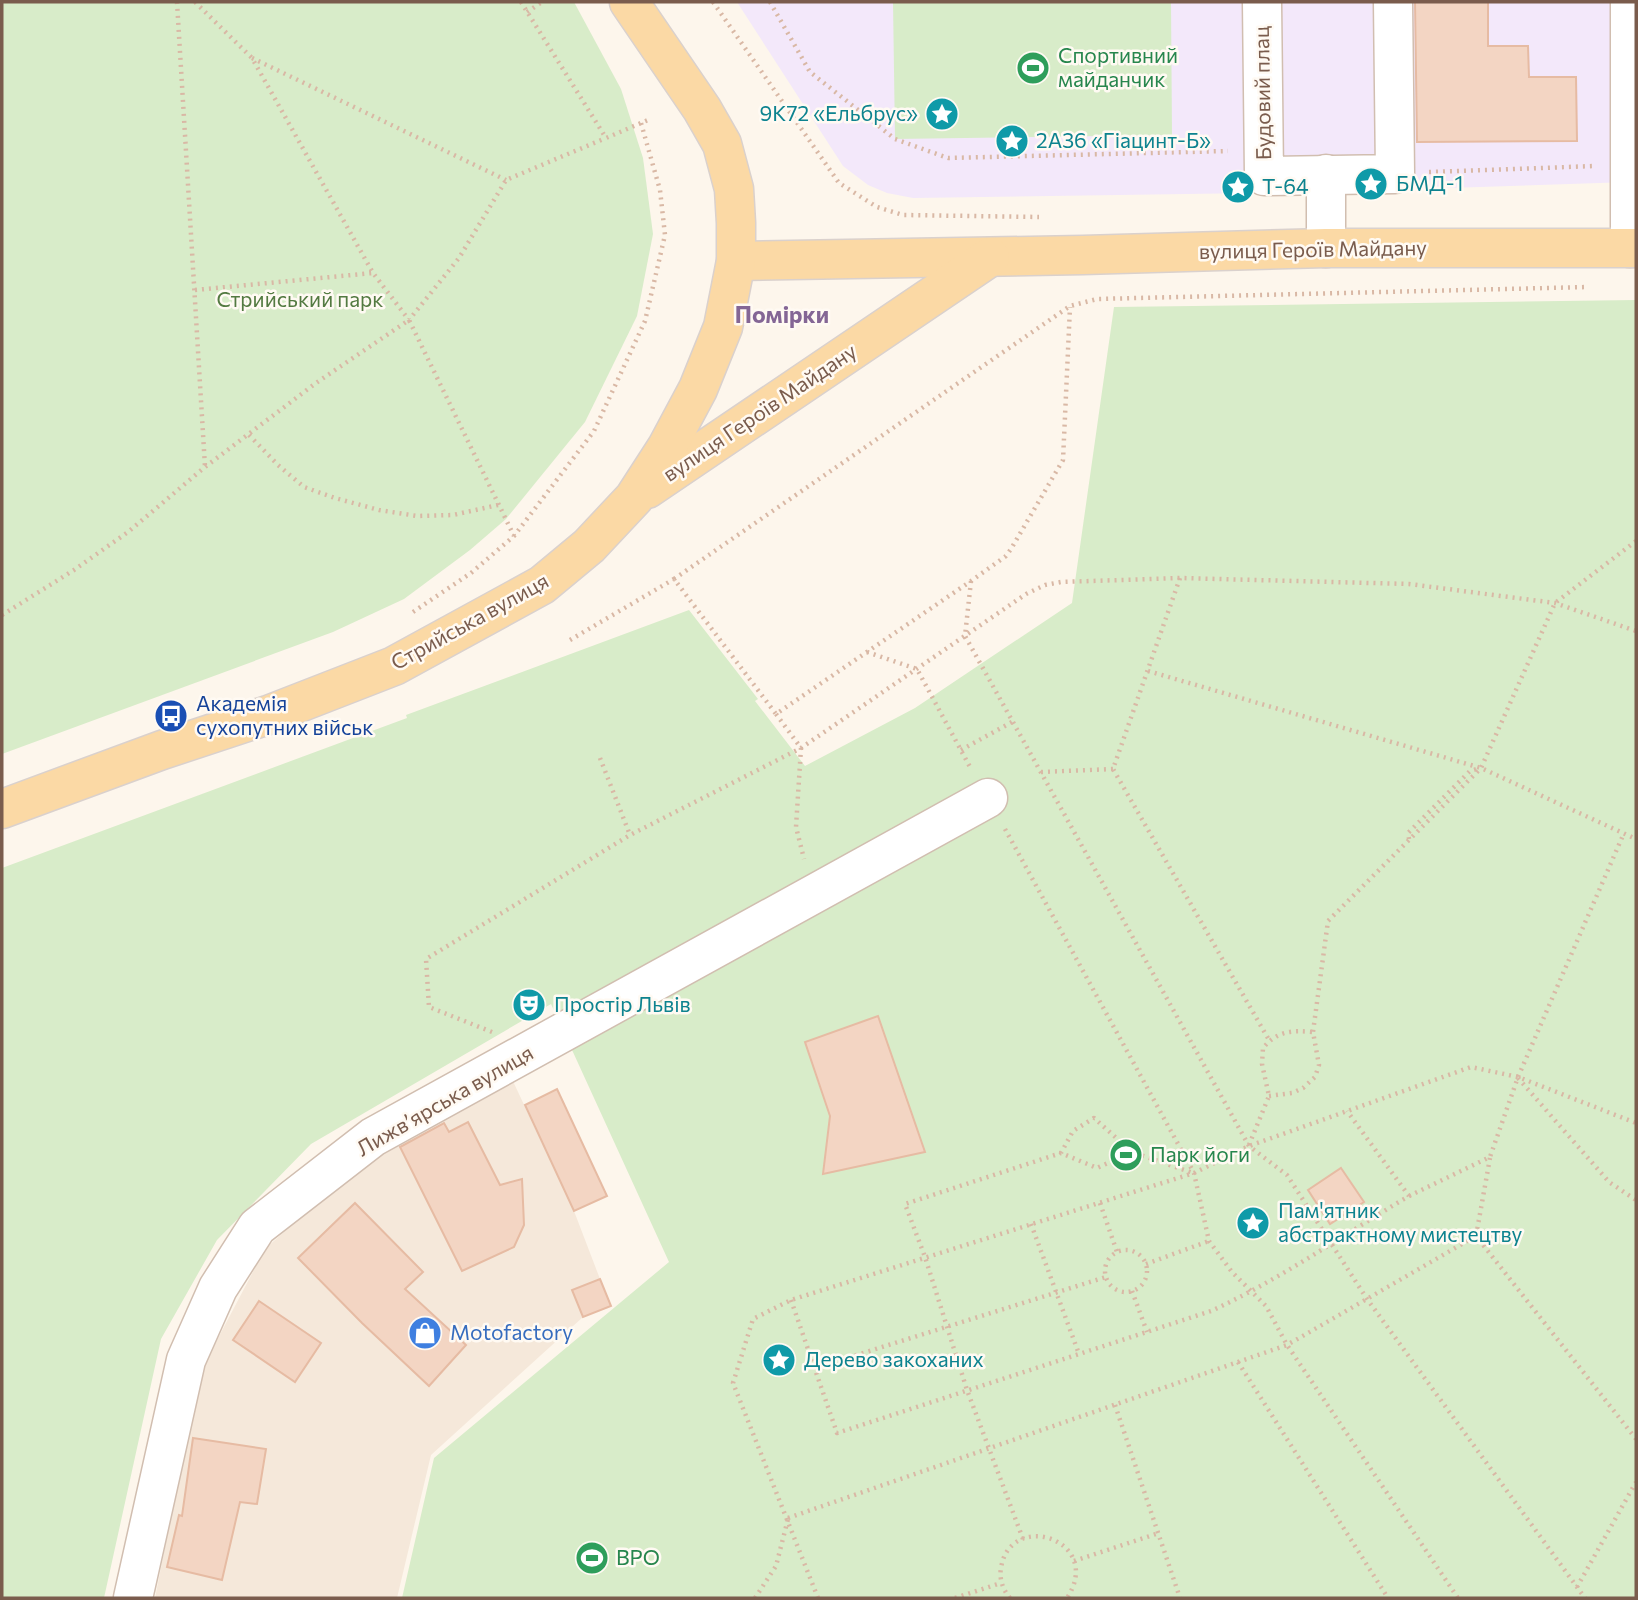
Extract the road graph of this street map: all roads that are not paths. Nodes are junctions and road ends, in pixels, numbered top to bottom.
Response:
1 (629, 2) edge
2 (1262, 2) edge
3 (1393, 2) edge
4 (1630, 2) edge
5 (1326, 174) junction
6 (1326, 248) junction
7 (1633, 248) edge
8 (990, 257) junction
9 (736, 261) junction
10 (634, 498) junction
11 (988, 798) road end
12 (2, 809) edge
13 (133, 1598) edge

1 - 9 main road, Стрийська вулиця
2 - 5 street, Будовий плац
3 - 5 street, Будовий плац
4 - 7 street
5 - 6 street
6 - 7 main road, вулиця Героїв Майдану
6 - 8 main road, вулиця Героїв Майдану
8 - 9 main road, вулиця Героїв Майдану
8 - 10 main road, вулиця Героїв Майдану
9 - 10 main road, Стрийська вулиця
10 - 12 main road, Стрийська вулиця
11 - 13 street, Лижвʼярська вулиця

